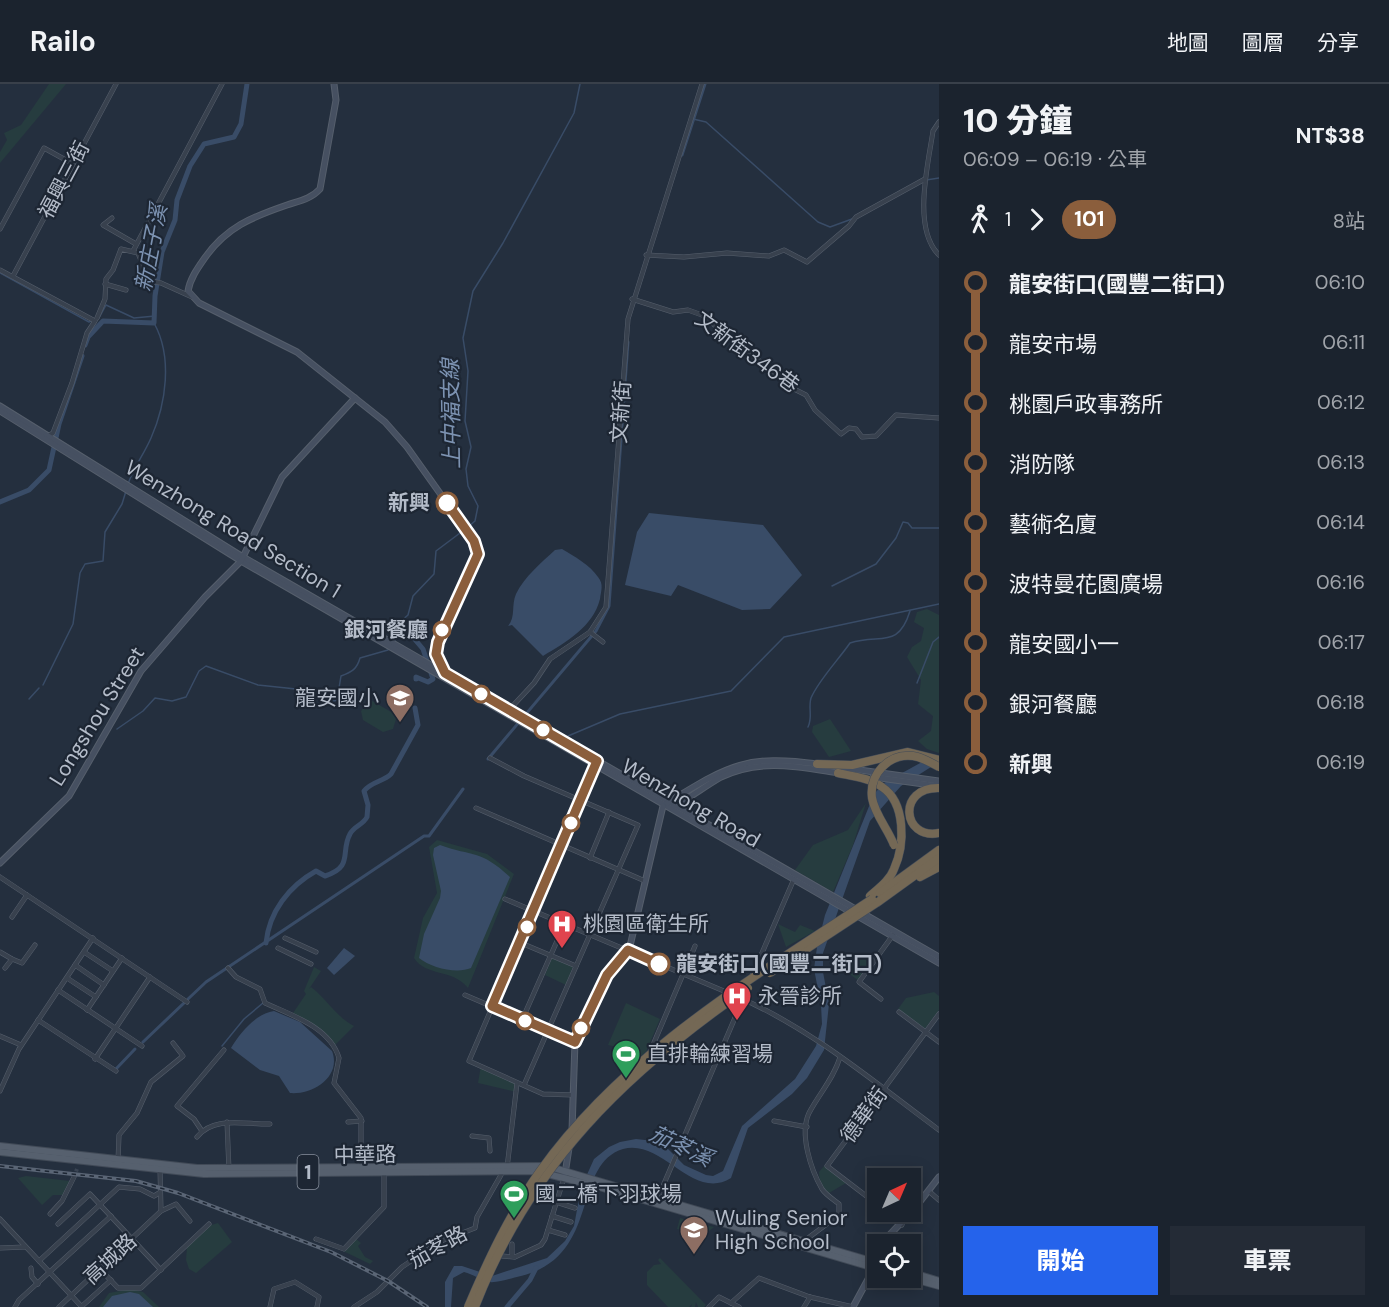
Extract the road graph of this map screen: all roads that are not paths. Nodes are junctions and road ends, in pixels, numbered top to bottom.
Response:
1 (116, 84) edge
2 (222, 84) edge
3 (334, 84) edge
4 (702, 84) edge
5 (939, 122) edge
6 (74, 164) junction
7 (925, 180) junction
8 (112, 218) dead end
9 (0, 229) edge
10 (136, 244) junction
11 (133, 251) junction
12 (647, 255) junction
13 (939, 255) edge
14 (0, 270) edge
15 (13, 276) junction
16 (105, 284) junction
17 (126, 290) dead end
18 (192, 297) junction
19 (634, 300) junction
20 (95, 320) junction
21 (355, 398) junction
22 (0, 406) edge
23 (0, 411) edge
24 (939, 418) edge
25 (16, 419) junction
26 (51, 439) junction
27 (242, 559) junction
28 (591, 633) junction
29 (603, 642) dead end
30 (402, 651) junction
31 (442, 675) junction
32 (508, 712) junction
33 (490, 758) dead end
34 (939, 760) edge
35 (596, 764) junction
36 (818, 764) junction
37 (939, 767) edge
38 (838, 773) junction
39 (879, 775) junction
40 (939, 781) edge
41 (939, 787) edge
42 (581, 800) junction
43 (666, 804) junction
44 (675, 806) junction
45 (476, 808) dead end
46 (609, 812) junction
47 (939, 833) edge
48 (561, 846) junction
49 (939, 850) edge
50 (590, 858) junction
51 (939, 858) edge
52 (0, 862) edge
53 (939, 867) edge
54 (617, 870) junction
55 (0, 877) edge
56 (795, 878) junction
57 (645, 881) junction
58 (886, 881) junction
59 (27, 894) junction
60 (505, 899) dead end
61 (873, 899) junction
62 (534, 910) junction
63 (12, 916) dead end
64 (565, 922) junction
65 (590, 933) junction
66 (894, 934) junction
67 (93, 938) junction
68 (285, 938) dead end
69 (521, 943) junction
70 (35, 945) dead end
71 (695, 946) dead end
72 (278, 948) dead end
73 (628, 950) junction
74 (0, 952) edge
75 (84, 952) junction
76 (316, 952) dead end
77 (551, 956) junction
78 (939, 957) edge
79 (122, 958) junction
80 (12, 959) junction
81 (939, 963) edge
82 (75, 964) junction
83 (311, 964) dead end
84 (576, 966) junction
85 (5, 968) dead end
86 (228, 969) dead end
87 (113, 971) junction
88 (683, 974) junction
89 (150, 977) junction
90 (67, 978) junction
91 (104, 985) junction
92 (58, 990) junction
93 (465, 995) dead end
94 (96, 997) junction
95 (743, 999) junction
96 (881, 999) dead end
97 (187, 1002) dead end
98 (492, 1006) junction
99 (87, 1010) junction
100 (899, 1012) dead end
101 (939, 1014) edge
102 (38, 1020) junction
103 (522, 1020) junction
104 (116, 1029) junction
105 (547, 1031) junction
106 (925, 1032) junction
107 (0, 1036) edge
108 (575, 1042) junction
109 (939, 1042) edge
110 (173, 1043) dead end
111 (21, 1045) junction
112 (142, 1046) dead end
113 (224, 1050) dead end
114 (840, 1057) junction
115 (95, 1059) junction
116 (658, 1059) dead end
117 (116, 1071) dead end
118 (518, 1083) junction
119 (524, 1084) junction
120 (1, 1085) edge
121 (884, 1089) junction
122 (0, 1091) edge
123 (573, 1095) junction
124 (362, 1121) junction
125 (774, 1121) dead end
126 (227, 1122) junction
127 (348, 1122) dead end
128 (270, 1124) dead end
129 (807, 1127) junction
130 (939, 1130) edge
131 (202, 1131) junction
132 (472, 1136) dead end
133 (197, 1137) dead end
134 (0, 1146) edge
135 (490, 1151) dead end
136 (0, 1152) edge
137 (118, 1163) junction
138 (384, 1167) junction
139 (160, 1168) junction
140 (503, 1168) junction
141 (361, 1169) junction
142 (229, 1171) junction
143 (565, 1176) junction
144 (74, 1177) tunnel mouth
145 (939, 1177) edge
146 (939, 1183) edge
147 (932, 1193) junction
148 (157, 1194) junction
149 (867, 1197) edge
150 (939, 1200) edge
151 (657, 1201) junction
152 (556, 1202) junction
153 (101, 1205) junction
154 (574, 1208) dead end
155 (161, 1211) junction
156 (50, 1214) dead end
157 (111, 1216) junction
158 (552, 1216) junction
159 (0, 1219) edge
160 (190, 1221) dead end
161 (571, 1222) dead end
162 (899, 1222) edge
163 (58, 1224) dead end
164 (209, 1224) dead end
165 (901, 1224) junction
166 (548, 1230) junction
167 (891, 1234) edge
168 (565, 1235) dead end
169 (132, 1239) junction
170 (316, 1239) dead end
171 (804, 1241) junction
172 (512, 1244) dead end
173 (26, 1247) junction
174 (0, 1248) edge
175 (502, 1256) dead end
176 (515, 1257) junction
177 (39, 1261) junction
178 (867, 1261) edge
179 (867, 1261) edge
180 (31, 1268) dead end
181 (100, 1269) junction
182 (161, 1270) junction
183 (50, 1273) junction
184 (921, 1275) edge
185 (111, 1280) junction
186 (867, 1281) edge
187 (921, 1281) edge
188 (939, 1281) edge
189 (38, 1284) junction
190 (939, 1286) edge
191 (71, 1296) junction
192 (810, 1297) junction
193 (731, 1303) junction
194 (15, 1307) edge
195 (59, 1307) edge
196 (82, 1307) edge
197 (270, 1307) edge
198 (317, 1307) edge
199 (354, 1307) edge
200 (468, 1307) edge
201 (475, 1307) edge
202 (709, 1307) edge
203 (740, 1307) edge
204 (804, 1307) edge
205 (853, 1307) edge

1 - 6 street, 福興三街
2 - 10 street
3 - 18 street
4 - 12 street, 文新街
5 - 7 street
6 - 9 street
6 - 15 street, 福興三街
7 - 12 street
7 - 13 street
8 - 10 street
10 - 11 street
11 - 16 street
11 - 18 street
12 - 19 street, 文新街
14 - 15 street
15 - 20 street
16 - 17 street
16 - 20 street
18 - 21 street
19 - 24 street, 文新街346巷
19 - 28 street, 文新街
20 - 26 street
21 - 27 street, Longshou Street
21 - 31 street
22 - 25 street
23 - 25 street
25 - 26 street
25 - 26 street
26 - 27 street, Wenzhong Road Section 1
27 - 30 street, Wenzhong Road Section 1
27 - 52 street, Longshou Street
28 - 29 street
28 - 32 street, 文新街
30 - 31 street
30 - 31 street
31 - 32 street
32 - 35 street, Wenzhong Road
33 - 42 street
34 - 36 highway
35 - 42 street
35 - 43 street, Wenzhong Road
36 - 39 street
36 - 43 street
37 - 58 highway, bridge
38 - 39 street
38 - 44 street
38 - 58 highway
39 - 40 street
39 - 41 street
41 - 47 highway
42 - 46 street
42 - 48 street
43 - 44 street
43 - 56 street, Wenzhong Road
43 - 57 street
44 - 56 street, Wenzhong Road
45 - 48 street
46 - 50 street
46 - 54 street
48 - 50 street
48 - 62 street
49 - 61 highway
50 - 54 street
51 - 61 highway
53 - 61 highway
54 - 57 street
54 - 65 street
55 - 59 street
56 - 66 street, Wenzhong Road
56 - 95 street
57 - 73 street
58 - 61 highway
59 - 63 street
59 - 67 street
60 - 62 street
61 - 200 highway, bridge
61 - 201 highway, bridge
62 - 64 street
62 - 69 street
64 - 65 street
64 - 77 street
65 - 73 street
65 - 84 street
66 - 78 street
66 - 81 street
66 - 96 street
67 - 75 street
67 - 79 street
68 - 76 street
69 - 77 street
69 - 98 street
70 - 80 street
71 - 88 street
72 - 83 street
73 - 88 street
73 - 108 street
74 - 80 street
75 - 82 street
75 - 87 street
77 - 84 street
77 - 103 street
79 - 87 street
79 - 89 street
80 - 85 street
82 - 90 street
82 - 91 street
84 - 105 street
86 - 124 street
87 - 91 street
88 - 95 street
88 - 116 street
89 - 97 street
89 - 104 street
90 - 92 street
90 - 94 street
91 - 94 street
92 - 99 street
92 - 102 street
93 - 98 street
94 - 99 street
95 - 114 street
95 - 151 street
98 - 103 street
98 - 118 street
99 - 104 street
100 - 106 street
101 - 106 street, 德華街
102 - 111 street
102 - 115 street
103 - 105 street
104 - 112 street
104 - 115 street
105 - 108 street
105 - 119 street
106 - 109 street
106 - 121 street, 德華街
107 - 111 street
108 - 123 street
110 - 137 street
111 - 120 street
113 - 131 street
114 - 121 street
114 - 129 street
115 - 117 street
118 - 119 street
118 - 140 street, 茄苳路
119 - 123 street
120 - 122 street
121 - 130 street
121 - 149 street, 德華街
123 - 143 street
124 - 127 street
124 - 141 street
125 - 129 street
126 - 128 street
126 - 131 street
126 - 142 street
129 - 171 street
131 - 133 street
132 - 135 street
134 - 137 main road, 1
136 - 137 main road, 1
137 - 139 main road, 中華路 / 1
138 - 140 main road, 中華路 / 1
138 - 141 main road, 中華路 / 1
138 - 170 street
139 - 142 main road, 中華路 / 1
139 - 148 street
140 - 143 main road, 中華路 / 1
140 - 199 street, 茄苳路
141 - 142 main road, 中華路 / 1
143 - 151 main road, 中華路 / 1
143 - 152 street
144 - 156 street
145 - 165 street
146 - 147 street
147 - 150 street
147 - 165 street
148 - 153 street
148 - 155 street
151 - 171 main road, 1
151 - 179 main road, 1
152 - 154 street
152 - 158 street
153 - 157 street
153 - 163 street
153 - 177 street
155 - 160 street
155 - 169 street, 高城路
157 - 169 street
157 - 183 street
158 - 161 street
158 - 166 street
159 - 173 street
162 - 165 street
164 - 182 street
165 - 167 street
166 - 168 street
166 - 176 street
169 - 181 street, 高城路
169 - 182 street
171 - 178 main road, 1
172 - 176 street
173 - 174 street
173 - 177 street
175 - 176 street
177 - 183 street
180 - 189 street
181 - 185 street
181 - 191 street, 高城路
182 - 185 street
183 - 189 street
183 - 191 street
184 - 188 main road
185 - 196 street
186 - 205 street
187 - 190 main road
189 - 194 street
191 - 195 street, 高城路
191 - 196 street
192 - 193 street
192 - 204 street
192 - 205 street
193 - 202 street
193 - 203 street
197 - 198 street

